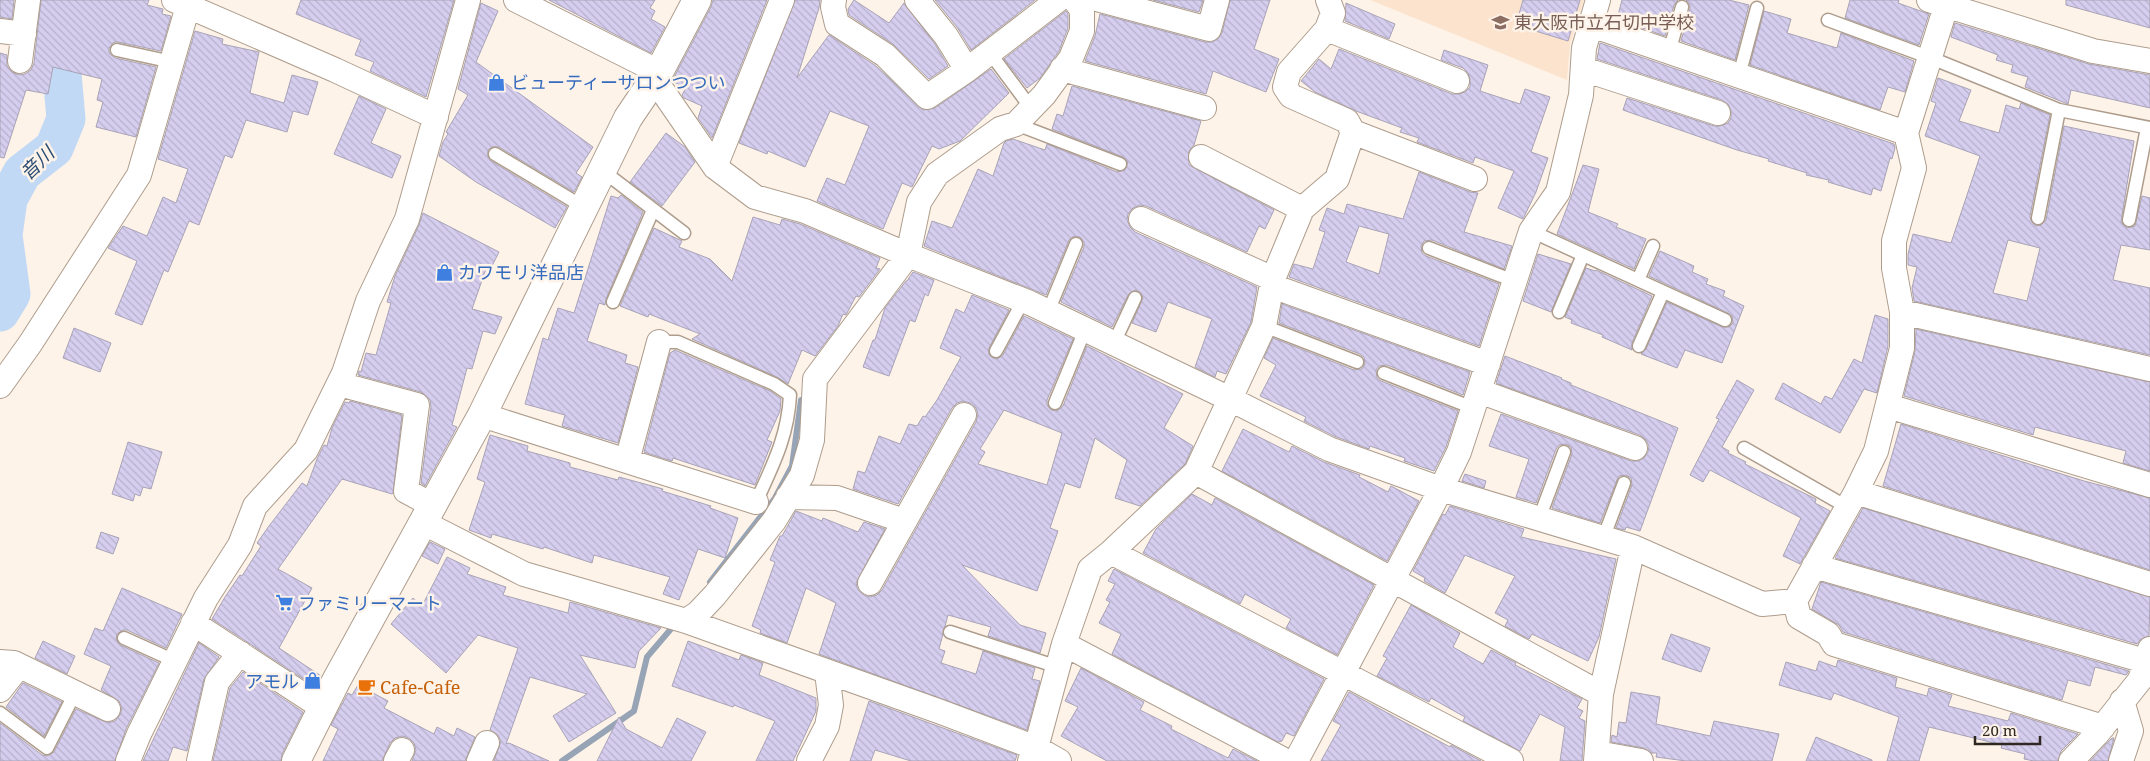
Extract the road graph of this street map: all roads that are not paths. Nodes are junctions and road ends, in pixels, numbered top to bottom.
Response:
1 (28, 0) edge
2 (468, 0) edge
3 (516, 0) edge
4 (697, 0) edge
5 (782, 0) edge
6 (834, 0) edge
7 (916, 0) edge
8 (1058, 0) edge
9 (1075, 0) edge
10 (1100, 0) edge
11 (1217, 0) edge
12 (1328, 0) edge
13 (1598, 0) edge
14 (1941, 2) edge
15 (181, 3) edge
16 (1682, 7) dead end
17 (1756, 8) dead end
18 (1828, 20) dead end
19 (1591, 25) junction
20 (1327, 29) junction
21 (0, 30) edge
22 (24, 34) junction
23 (117, 50) dead end
24 (1668, 52) junction
25 (990, 53) junction
26 (1931, 58) junction
27 (20, 60) dead end
28 (2150, 61) edge
29 (172, 62) junction
30 (967, 70) junction
31 (1062, 70) junction
32 (1583, 70) junction
33 (657, 76) junction
34 (1739, 76) junction
35 (1457, 81) dead end
36 (1204, 108) dead end
37 (2059, 110) junction
38 (1718, 113) dead end
39 (1024, 116) junction
40 (436, 117) junction
41 (2149, 128) edge
42 (1353, 132) junction
43 (1906, 133) junction
44 (495, 154) dead end
45 (1201, 157) dead end
46 (1120, 164) dead end
47 (715, 167) junction
48 (603, 171) junction
49 (1475, 178) dead end
50 (584, 208) junction
51 (1302, 209) junction
52 (653, 210) junction
53 (2038, 218) dead end
54 (1141, 220) dead end
55 (2129, 220) dead end
56 (1530, 231) junction
57 (684, 233) dead end
58 (1076, 244) dead end
59 (1653, 246) dead end
60 (1429, 248) dead end
61 (908, 255) junction
62 (1583, 255) junction
63 (1638, 280) junction
64 (1514, 281) junction
65 (1272, 282) junction
66 (1663, 292) junction
67 (1135, 298) dead end
68 (1023, 301) junction
69 (613, 302) dead end
70 (1048, 312) junction
71 (1560, 312) dead end
72 (1902, 312) junction
73 (1725, 320) dead end
74 (1264, 326) junction
75 (1085, 330) junction
76 (659, 342) joint
77 (1114, 343) junction
78 (1639, 346) dead end
79 (996, 351) dead end
80 (1357, 362) dead end
81 (1488, 364) junction
82 (2150, 369) edge
83 (1384, 373) dead end
84 (339, 384) junction
85 (0, 386) edge
86 (1230, 398) junction
87 (1476, 400) junction
88 (1055, 403) dead end
89 (1888, 406) junction
90 (482, 415) junction
91 (964, 415) dead end
92 (1635, 448) dead end
93 (1744, 448) dead end
94 (1564, 452) dead end
95 (627, 461) junction
96 (1196, 472) junction
97 (1624, 483) dead end
98 (2150, 485) edge
99 (1441, 489) junction
100 (788, 498) junction
101 (1852, 499) junction
102 (756, 502) joint
103 (429, 514) junction
104 (1539, 519) junction
105 (904, 521) junction
106 (1604, 538) junction
107 (1633, 547) junction
108 (1111, 552) junction
109 (1814, 566) junction
110 (1394, 579) junction
111 (870, 583) dead end
112 (2150, 584) edge
113 (1795, 601) junction
114 (686, 621) junction
115 (194, 623) junction
116 (950, 632) dead end
117 (124, 638) dead end
118 (1064, 644) junction
119 (240, 653) junction
120 (175, 661) junction
121 (10, 664) edge
122 (1058, 667) junction
123 (2146, 669) edge
124 (827, 672) junction
125 (1342, 673) junction
126 (0, 690) edge
127 (75, 693) junction
128 (1601, 694) junction
129 (2122, 701) junction
130 (108, 708) dead end
131 (323, 708) junction
132 (0, 713) edge
133 (2103, 727) junction
134 (1033, 755) edge
135 (1597, 757) edge
136 (128, 761) edge
137 (199, 761) edge
138 (296, 761) edge
139 (810, 761) edge
140 (1059, 761) edge
141 (1286, 761) edge
142 (1296, 761) edge
143 (1511, 761) edge
144 (1641, 761) edge
145 (2072, 761) edge
146 (2121, 761) edge

1 - 22 street
2 - 40 street
3 - 33 street
4 - 33 street
5 - 47 street
6 - 30 street
7 - 30 street
8 - 25 street
9 - 31 street
10 - 11 street
12 - 20 street
13 - 19 street
14 - 26 street
14 - 28 street
15 - 29 street
15 - 40 street
16 - 24 lane
17 - 34 lane
18 - 26 lane
19 - 24 street
19 - 32 street
20 - 35 street
20 - 42 street
21 - 22 street
22 - 27 street
23 - 29 lane
24 - 34 street
25 - 30 street
25 - 39 lane
26 - 37 lane
26 - 43 street
29 - 85 street
31 - 36 street
31 - 39 street
32 - 38 street
32 - 56 street
33 - 47 street
33 - 48 street
34 - 43 street
37 - 41 lane
37 - 53 lane
39 - 46 lane
39 - 61 street
40 - 84 street
41 - 55 lane
42 - 49 street
42 - 51 street
43 - 72 street
44 - 50 lane
45 - 51 street
47 - 61 street
48 - 50 street
48 - 52 lane
50 - 90 street
51 - 65 street
52 - 57 lane
52 - 69 lane
54 - 65 street
56 - 62 lane
56 - 64 street
58 - 70 lane
59 - 63 lane
60 - 64 lane
61 - 68 street
61 - 100 street
62 - 63 lane
62 - 71 lane
63 - 66 lane
64 - 81 street
65 - 74 street
65 - 81 street
66 - 73 lane
66 - 78 lane
67 - 77 lane
68 - 70 street
68 - 79 lane
70 - 75 street
72 - 82 street
72 - 89 street
74 - 80 lane
74 - 86 street
75 - 77 street
75 - 88 lane
76 - 95 street
76 - 102 lane
77 - 86 street
81 - 87 street
83 - 87 lane
84 - 103 street
84 - 115 street
86 - 96 street
86 - 99 street
87 - 92 street
87 - 99 street
89 - 98 street
89 - 101 street
90 - 95 street
90 - 103 street
91 - 105 street
93 - 101 lane
94 - 104 lane
95 - 102 street
96 - 108 street
96 - 110 street
97 - 106 lane
99 - 104 street
99 - 110 street
100 - 105 street
100 - 114 street
101 - 109 street
101 - 112 street
103 - 114 street
103 - 131 street
104 - 106 street
105 - 111 street
106 - 107 street
107 - 113 street
107 - 128 street
108 - 118 street
108 - 125 street
109 - 113 street
109 - 123 street
110 - 125 street
110 - 128 street
113 - 133 street
114 - 124 street
115 - 119 street
115 - 120 street
116 - 122 lane
117 - 120 lane
118 - 122 street
118 - 141 street
119 - 131 street
119 - 137 street
120 - 136 street
121 - 126 street
121 - 127 street
122 - 134 street
123 - 129 street
124 - 134 street
124 - 139 street
125 - 142 street
125 - 143 street
127 - 130 street
127 - 132 lane
128 - 135 street
129 - 133 street
129 - 146 street
131 - 138 street
133 - 145 street
134 - 140 street
135 - 144 street

